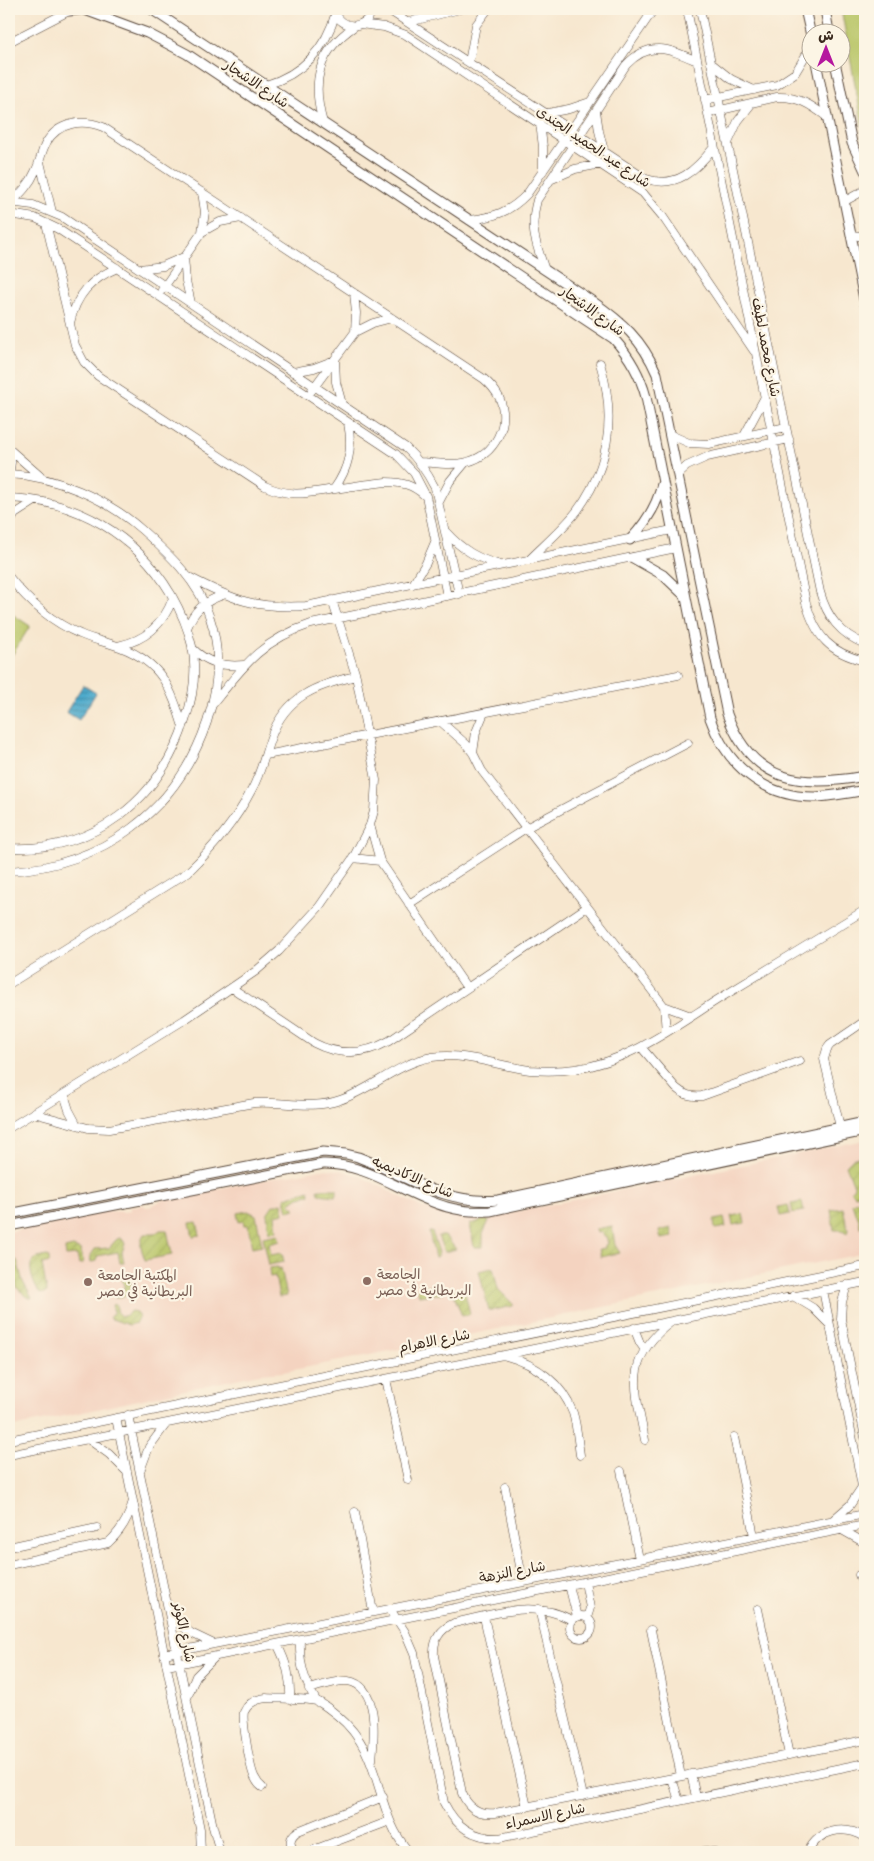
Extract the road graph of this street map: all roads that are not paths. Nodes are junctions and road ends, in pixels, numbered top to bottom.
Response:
1 (86, 9) edge
2 (151, 9) edge
3 (372, 9) edge
4 (387, 9) edge
5 (460, 9) edge
6 (488, 9) edge
7 (654, 9) edge
8 (687, 9) edge
9 (700, 9) edge
10 (805, 9) edge
11 (825, 9) edge
12 (65, 10) edge
13 (335, 11) edge
14 (409, 22) junction
15 (808, 22) edge
16 (827, 22) edge
17 (358, 25) junction
18 (9, 42) edge
19 (697, 61) junction
20 (802, 61) edge
21 (469, 62) junction
22 (711, 63) junction
23 (818, 72) edge
24 (838, 72) edge
25 (266, 85) junction
26 (754, 90) junction
27 (718, 98) junction
28 (705, 100) junction
29 (590, 102) junction
30 (752, 102) junction
31 (721, 110) junction
32 (596, 111) junction
33 (708, 113) junction
34 (548, 114) junction
35 (827, 117) junction
36 (323, 123) junction
37 (540, 123) junction
38 (572, 129) junction
39 (580, 135) junction
40 (565, 140) junction
41 (728, 143) junction
42 (573, 146) junction
43 (714, 147) junction
44 (604, 151) junction
45 (40, 162) junction
46 (601, 164) junction
47 (544, 170) junction
48 (865, 171) edge
49 (551, 180) junction
50 (865, 190) edge
51 (202, 192) junction
52 (844, 201) junction
53 (10, 202) edge
54 (52, 212) junction
55 (9, 214) edge
56 (241, 218) junction
57 (470, 220) junction
58 (46, 223) junction
59 (202, 232) junction
60 (852, 234) junction
61 (865, 238) edge
62 (184, 257) junction
63 (117, 268) junction
64 (140, 269) junction
65 (545, 270) junction
66 (165, 286) junction
67 (354, 293) junction
68 (158, 296) junction
69 (592, 301) junction
70 (191, 303) junction
71 (865, 304) edge
72 (581, 316) junction
73 (392, 318) junction
74 (69, 324) junction
75 (354, 332) junction
76 (756, 354) junction
77 (334, 360) junction
78 (600, 363) dead end
79 (293, 372) junction
80 (315, 386) junction
81 (308, 396) junction
82 (765, 397) junction
83 (342, 404) junction
84 (348, 422) junction
85 (786, 427) junction
86 (771, 430) junction
87 (671, 436) junction
88 (744, 436) junction
89 (788, 439) junction
90 (774, 442) junction
91 (10, 450) edge
92 (420, 462) junction
93 (465, 463) junction
94 (678, 474) junction
95 (9, 475) edge
96 (44, 479) junction
97 (663, 482) junction
98 (334, 489) junction
99 (426, 496) junction
100 (9, 498) edge
101 (35, 500) junction
102 (439, 502) junction
103 (9, 523) edge
104 (672, 530) junction
105 (446, 532) junction
106 (436, 540) junction
107 (630, 540) junction
108 (676, 548) junction
109 (633, 558) junction
110 (528, 561) junction
111 (503, 566) junction
112 (187, 576) junction
113 (455, 576) junction
114 (9, 577) edge
115 (443, 578) junction
116 (413, 584) junction
117 (459, 594) junction
118 (223, 595) junction
119 (447, 596) junction
120 (173, 598) junction
121 (686, 598) junction
122 (332, 600) junction
123 (204, 603) junction
124 (338, 618) junction
125 (187, 628) junction
126 (711, 638) junction
127 (694, 641) junction
128 (865, 644) edge
129 (118, 646) junction
130 (192, 648) junction
131 (865, 661) edge
132 (218, 665) junction
133 (244, 665) junction
134 (678, 675) dead end
135 (356, 676) junction
136 (212, 705) junction
137 (484, 713) junction
138 (440, 721) junction
139 (183, 728) junction
140 (368, 735) junction
141 (688, 743) dead end
142 (473, 753) junction
143 (266, 755) junction
144 (865, 776) edge
145 (865, 790) edge
146 (370, 825) junction
147 (526, 828) junction
148 (9, 848) edge
149 (353, 858) junction
150 (380, 862) junction
151 (21, 870) junction
152 (9, 871) edge
153 (9, 878) edge
154 (409, 904) junction
155 (587, 907) junction
156 (865, 910) edge
157 (9, 984) edge
158 (232, 988) junction
159 (467, 988) junction
160 (664, 1006) junction
161 (691, 1016) junction
162 (865, 1021) edge
163 (666, 1032) junction
164 (641, 1047) junction
165 (800, 1061) dead end
166 (64, 1094) junction
167 (33, 1113) junction
168 (865, 1122) edge
169 (77, 1125) junction
170 (840, 1127) junction
171 (9, 1128) edge
172 (865, 1131) edge
173 (801, 1140) junction
174 (217, 1173) junction
175 (219, 1184) junction
176 (528, 1194) junction
177 (530, 1203) junction
178 (10, 1214) edge
179 (10, 1226) edge
180 (865, 1266) edge
181 (865, 1282) edge
182 (847, 1285) junction
183 (823, 1290) junction
184 (793, 1296) junction
185 (605, 1318) junction
186 (675, 1320) junction
187 (829, 1324) junction
188 (634, 1328) junction
189 (608, 1334) junction
190 (645, 1350) junction
191 (504, 1355) junction
192 (386, 1379) junction
193 (128, 1415) junction
194 (116, 1418) junction
195 (166, 1424) junction
196 (131, 1430) junction
197 (119, 1433) junction
198 (734, 1437) dead end
199 (865, 1437) edge
200 (88, 1439) junction
201 (9, 1440) edge
202 (645, 1440) dead end
203 (9, 1455) edge
204 (580, 1455) dead end
205 (621, 1471) dead end
206 (127, 1473) junction
207 (140, 1473) junction
208 (408, 1480) dead end
209 (505, 1487) dead end
210 (862, 1487) junction
211 (865, 1501) edge
212 (133, 1502) junction
213 (354, 1512) dead end
214 (865, 1514) edge
215 (833, 1520) junction
216 (865, 1525) edge
217 (97, 1528) dead end
218 (842, 1530) junction
219 (754, 1536) junction
220 (865, 1543) edge
221 (9, 1547) edge
222 (639, 1559) junction
223 (9, 1565) edge
224 (859, 1575) dead end
225 (524, 1582) junction
226 (585, 1582) junction
227 (570, 1585) junction
228 (865, 1589) edge
229 (390, 1609) junction
230 (539, 1609) junction
231 (758, 1609) dead end
232 (374, 1612) junction
233 (170, 1617) junction
234 (484, 1617) junction
235 (587, 1618) junction
236 (575, 1619) junction
237 (397, 1620) junction
238 (651, 1630) dead end
239 (300, 1639) junction
240 (214, 1644) junction
241 (278, 1644) junction
242 (177, 1651) junction
243 (164, 1654) junction
244 (215, 1657) junction
245 (179, 1664) junction
246 (167, 1666) junction
247 (309, 1689) junction
248 (186, 1700) junction
249 (290, 1700) junction
250 (318, 1702) junction
251 (865, 1740) edge
252 (789, 1755) junction
253 (372, 1762) junction
254 (865, 1763) edge
255 (691, 1774) junction
256 (681, 1776) junction
257 (672, 1778) junction
258 (262, 1787) dead end
259 (582, 1796) junction
260 (383, 1797) junction
261 (696, 1797) junction
262 (679, 1801) junction
263 (527, 1807) junction
264 (390, 1821) junction
265 (865, 1837) edge
266 (201, 1852) edge
267 (220, 1852) edge
268 (296, 1852) edge
269 (308, 1852) edge
270 (409, 1852) edge
271 (698, 1852) edge
272 (715, 1852) edge
273 (808, 1852) edge

1 - 12 street
1 - 72 street, شارع الاشجار
2 - 25 street, شارع الاشجار
3 - 17 street
4 - 14 street, شارع عبد الحميد الجندى
5 - 14 street
6 - 21 street
7 - 29 street
8 - 19 street, شارع محمد لطيف
9 - 22 street, شارع محمد لطيف
10 - 15 street
11 - 16 street
12 - 18 street
13 - 17 street
13 - 25 street
14 - 21 street, شارع عبد الحميد الجندى
17 - 36 street
17 - 37 street, شارع عبد الحميد الجندى
19 - 28 street, شارع محمد لطيف
19 - 32 street
20 - 26 street
21 - 34 street, شارع عبد الحميد الجندى
22 - 26 street
22 - 27 street, شارع محمد لطيف
23 - 35 street
24 - 48 street
25 - 36 street, شارع الاشجار
26 - 27 street
27 - 28 street
27 - 31 street, شارع محمد لطيف
28 - 33 street, شارع محمد لطيف
29 - 34 street
29 - 38 street
30 - 31 street
30 - 35 street
30 - 41 street
31 - 33 street
31 - 41 street, شارع محمد لطيف
32 - 39 street
32 - 44 street
33 - 43 street, شارع محمد لطيف
34 - 38 street, شارع عبد الحميد الجندى
35 - 52 street
36 - 57 street, شارع الاشجار
37 - 40 street, شارع عبد الحميد الجندى
37 - 47 street
38 - 39 street, شارع عبد الحميد الجندى
38 - 40 street
39 - 42 street
39 - 44 street, شارع عبد الحميد الجندى
40 - 42 street, شارع عبد الحميد الجندى
40 - 47 street
41 - 85 street, شارع محمد لطيف
42 - 46 street, شارع عبد الحميد الجندى
42 - 49 street
43 - 44 street, شارع عبد الحميد الجندى
43 - 76 street, شارع محمد لطيف
45 - 51 street
45 - 53 street
45 - 54 street
46 - 49 street
46 - 76 street, شارع عبد الحميد الجندى
47 - 57 street
49 - 65 street
50 - 52 street
51 - 56 street
51 - 59 street
52 - 60 street
53 - 54 street
54 - 64 street
55 - 58 street
56 - 59 street
56 - 67 street
57 - 65 street, شارع الاشجار
58 - 63 street
58 - 74 street
59 - 62 street
60 - 61 street
60 - 71 street
62 - 64 street
62 - 66 street
62 - 70 street
63 - 68 street
63 - 74 street
64 - 66 street
65 - 69 street, شارع الاشجار
66 - 68 street
66 - 70 street
67 - 73 street
67 - 75 street
68 - 81 street
69 - 72 street
69 - 87 street, شارع الاشجار
70 - 79 street
72 - 97 street, شارع الاشجار
73 - 75 street
73 - 93 street
74 - 98 street
75 - 77 street
76 - 82 street, شارع محمد لطيف
77 - 79 street
77 - 80 street
77 - 83 street
78 - 110 street
79 - 80 street
80 - 81 street
80 - 83 street
81 - 84 street
82 - 86 street, شارع محمد لطيف
82 - 88 street
83 - 92 street
84 - 98 street
84 - 99 street
85 - 86 street
85 - 89 street, شارع محمد لطيف
86 - 88 street
86 - 90 street, شارع محمد لطيف
87 - 88 street
87 - 94 street, شارع الاشجار
89 - 90 street
89 - 128 street, شارع محمد لطيف
90 - 94 street
90 - 131 street, شارع محمد لطيف
91 - 95 street
91 - 96 street
92 - 93 street
92 - 102 street
93 - 102 street
94 - 126 street, شارع الاشجار
95 - 96 street
96 - 112 street
97 - 104 street, شارع الاشجار
97 - 107 street
98 - 99 street
99 - 106 street
100 - 101 street
101 - 103 street
101 - 120 street
102 - 105 street
104 - 107 street
104 - 108 street, شارع الاشجار
105 - 111 street
105 - 113 street
106 - 115 street
106 - 116 street
107 - 110 street
108 - 109 street
108 - 121 street, شارع الاشجار
109 - 117 street
109 - 121 street
110 - 111 street
111 - 113 street
112 - 118 street
112 - 123 street
113 - 115 street
113 - 117 street
114 - 129 street
115 - 116 street
115 - 119 street
116 - 122 street
117 - 119 street
118 - 122 street
118 - 123 street
119 - 124 street
120 - 125 street
120 - 129 street
121 - 127 street, شارع الاشجار
122 - 124 street
123 - 125 street
123 - 132 street
124 - 133 street
124 - 135 street
125 - 130 street
126 - 127 street
126 - 144 street, شارع الاشجار
127 - 145 street, شارع الاشجار
129 - 139 street
130 - 132 street
130 - 139 street
132 - 133 street
132 - 136 street
133 - 136 street
134 - 137 street
135 - 140 street
135 - 143 street
136 - 151 street
137 - 138 street
137 - 142 street
138 - 140 street
138 - 142 street
139 - 148 street
140 - 143 street
140 - 146 street
141 - 147 street
142 - 147 street
143 - 157 street
146 - 149 street
146 - 150 street
147 - 154 street
147 - 155 street
149 - 150 street
149 - 158 street
150 - 154 street
151 - 152 street
151 - 153 street
154 - 159 street
155 - 159 street
155 - 160 street
156 - 161 street
158 - 159 street
158 - 166 street
160 - 161 street
160 - 163 street
161 - 163 street
162 - 170 street
163 - 164 street
164 - 165 street
164 - 169 street
166 - 167 street
166 - 169 street
167 - 169 street
167 - 171 street
168 - 170 street, شارع الاكاديميه
170 - 173 street, شارع الاكاديميه
172 - 173 street, شارع الاكاديميه
173 - 176 street, شارع الاكاديميه
173 - 177 street, شارع الاكاديميه
174 - 175 street
174 - 176 street, شارع الاكاديميه
174 - 178 street, شارع الاكاديميه
175 - 177 street, شارع الاكاديميه
175 - 179 street, شارع الاكاديميه
176 - 177 street
178 - 179 street
180 - 185 street, شارع الاهرام
181 - 182 street, شارع الاهرام
182 - 183 street, شارع الاهرام
182 - 199 street
183 - 184 street, شارع الاهرام
183 - 187 street
184 - 186 street, شارع الاهرام
184 - 187 street
185 - 189 street
185 - 193 street, شارع الاهرام
186 - 188 street, شارع الاهرام
186 - 190 street
187 - 210 street
188 - 189 street, شارع الاهرام
188 - 190 street
189 - 191 street, شارع الاهرام
190 - 202 street
191 - 192 street, شارع الاهرام
191 - 204 street
192 - 195 street, شارع الاهرام
192 - 208 street
193 - 194 street, شارع الاهرام
193 - 196 street, شارع الكوثر
194 - 197 street, شارع الكوثر
194 - 201 street, شارع الاهرام
195 - 196 street, شارع الاهرام
195 - 207 street
196 - 197 street, شارع الاهرام
196 - 207 street, شارع الكوثر
197 - 200 street, شارع الاهرام
197 - 206 street, شارع الكوثر
198 - 219 street
200 - 203 street, شارع الاهرام
200 - 206 street
205 - 222 street
206 - 212 street, شارع الكوثر
207 - 233 street, شارع الكوثر
209 - 225 street
210 - 211 street
210 - 215 street
212 - 223 street
212 - 243 street, شارع الكوثر
213 - 232 street
214 - 215 street, شارع النزهة
215 - 219 street, شارع النزهة
216 - 218 street, شارع النزهة
217 - 221 street
218 - 220 street
218 - 226 street, شارع النزهة
219 - 222 street, شارع النزهة
222 - 225 street, شارع النزهة
224 - 228 street
225 - 229 street, شارع النزهة
226 - 227 street, شارع النزهة
226 - 235 street
227 - 236 street
227 - 237 street, شارع النزهة
229 - 232 street, شارع النزهة
229 - 237 street, شارع الاسمراء
230 - 234 street
230 - 236 street
230 - 259 street
231 - 252 street
232 - 240 street, شارع النزهة
233 - 240 street
233 - 242 street, شارع الكوثر
234 - 263 street
234 - 263 street
235 - 236 street
235 - 236 street
237 - 239 street, شارع النزهة
237 - 262 street, شارع الاسمراء
238 - 256 street
239 - 241 street, شارع النزهة
239 - 247 street
240 - 242 street, شارع النزهة
241 - 244 street, شارع النزهة
241 - 249 street
242 - 243 street, شارع النزهة
242 - 245 street, شارع الكوثر
243 - 246 street, شارع الكوثر
244 - 245 street, شارع النزهة
244 - 248 street
245 - 246 street, شارع النزهة
245 - 248 street, شارع الكوثر
246 - 266 street, شارع الكوثر
247 - 250 street
247 - 253 street
248 - 267 street, شارع الكوثر
249 - 250 street
249 - 258 street
250 - 253 street
251 - 252 street
252 - 255 street
253 - 260 street
254 - 261 street, شارع الاسمراء
255 - 256 street
255 - 261 street
256 - 257 street
257 - 259 street
257 - 262 street
259 - 263 street
260 - 264 street
260 - 268 street
261 - 262 street, شارع الاسمراء
264 - 269 street
264 - 270 street
265 - 273 street
271 - 272 street

